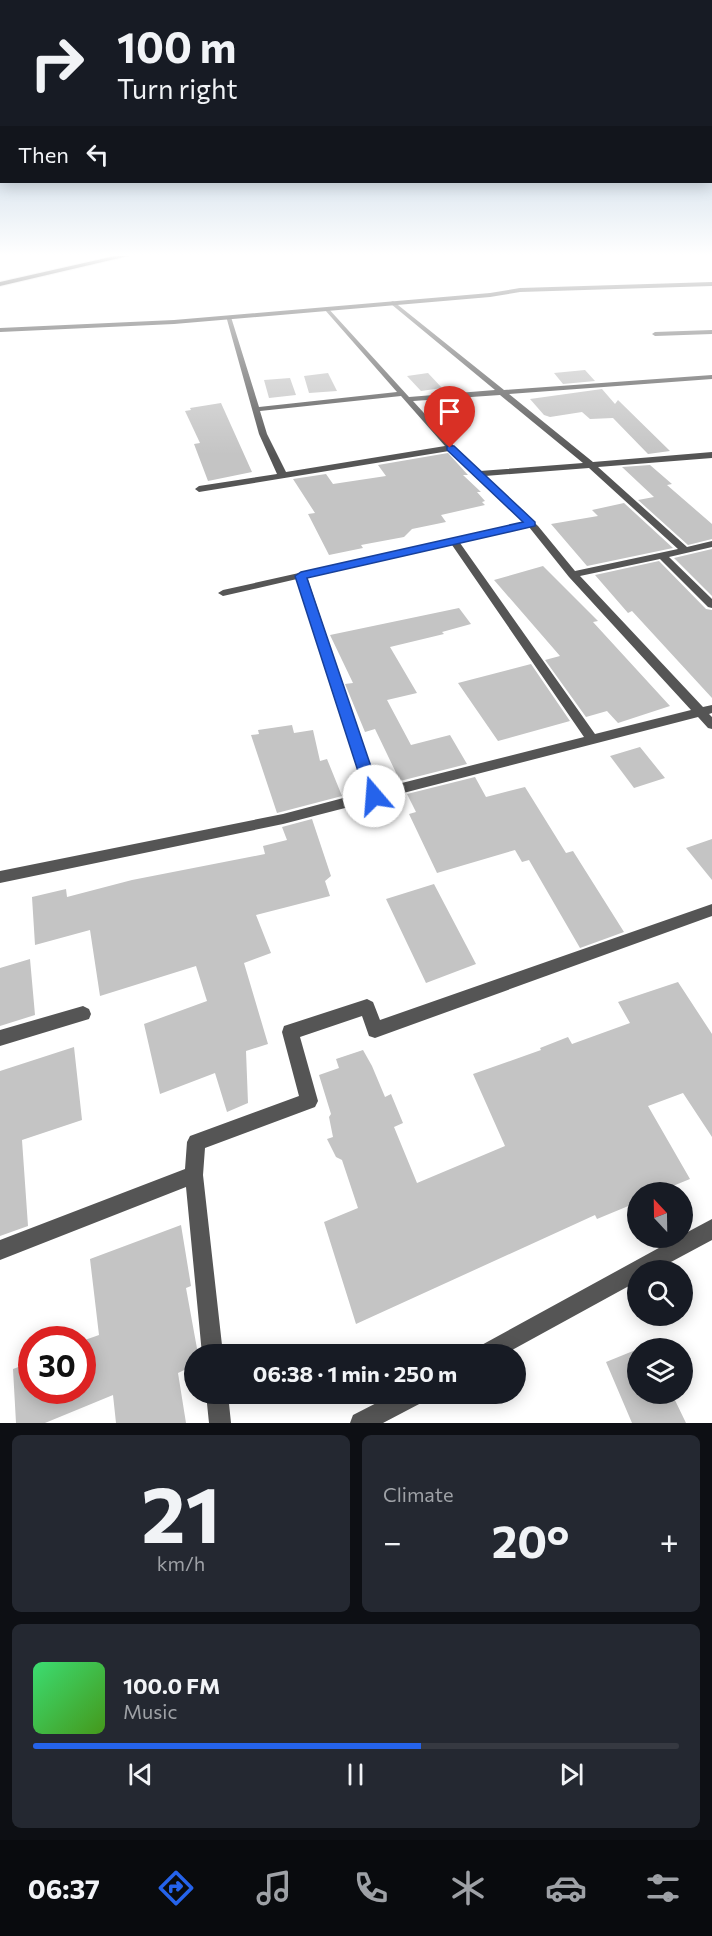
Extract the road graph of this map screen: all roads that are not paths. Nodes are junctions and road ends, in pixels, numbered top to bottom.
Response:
1 (133, 322) edge
2 (230, 322) edge
3 (339, 322) edge
4 (417, 322) edge
5 (0, 330) edge
6 (712, 332) edge
7 (655, 334) dead end
8 (712, 377) edge
9 (502, 392) junction
10 (404, 396) junction
11 (257, 408) junction
12 (450, 448) junction
13 (712, 455) edge
14 (591, 465) junction
15 (282, 474) junction
16 (478, 474) junction
17 (199, 489) dead end
18 (531, 524) junction
19 (454, 542) junction
20 (712, 544) edge
21 (685, 550) junction
22 (662, 555) junction
23 (573, 575) junction
24 (301, 576) junction
25 (223, 593) dead end
26 (712, 605) edge
27 (706, 711) edge
28 (712, 725) edge
29 (593, 741) junction
30 (374, 796) junction
31 (0, 877) edge
32 (712, 910) edge
33 (83, 1014) dead end
34 (0, 1038) edge
35 (194, 1175) junction
36 (712, 1229) edge
37 (0, 1250) edge
38 (212, 1344) edge
39 (503, 1344) edge
40 (218, 1404) edge
41 (396, 1404) edge
42 (220, 1423) edge
43 (361, 1423) edge

1 - 5 main road
2 - 11 street
3 - 10 street
4 - 9 street
6 - 7 street
8 - 9 street
9 - 10 street
9 - 14 street
10 - 11 street
10 - 12 street
11 - 15 street
12 - 15 street
12 - 16 street
13 - 14 street
14 - 16 street
14 - 21 street
15 - 17 street
16 - 18 street
18 - 19 street
18 - 23 street
19 - 24 street
19 - 29 street
20 - 21 street
21 - 22 street
22 - 23 street
22 - 26 street
23 - 27 street
24 - 25 street
24 - 30 street
27 - 28 street
27 - 29 street
29 - 30 street
30 - 31 street
32 - 35 street
33 - 34 street
35 - 37 street
35 - 38 street
36 - 39 street
40 - 42 street
41 - 43 street

